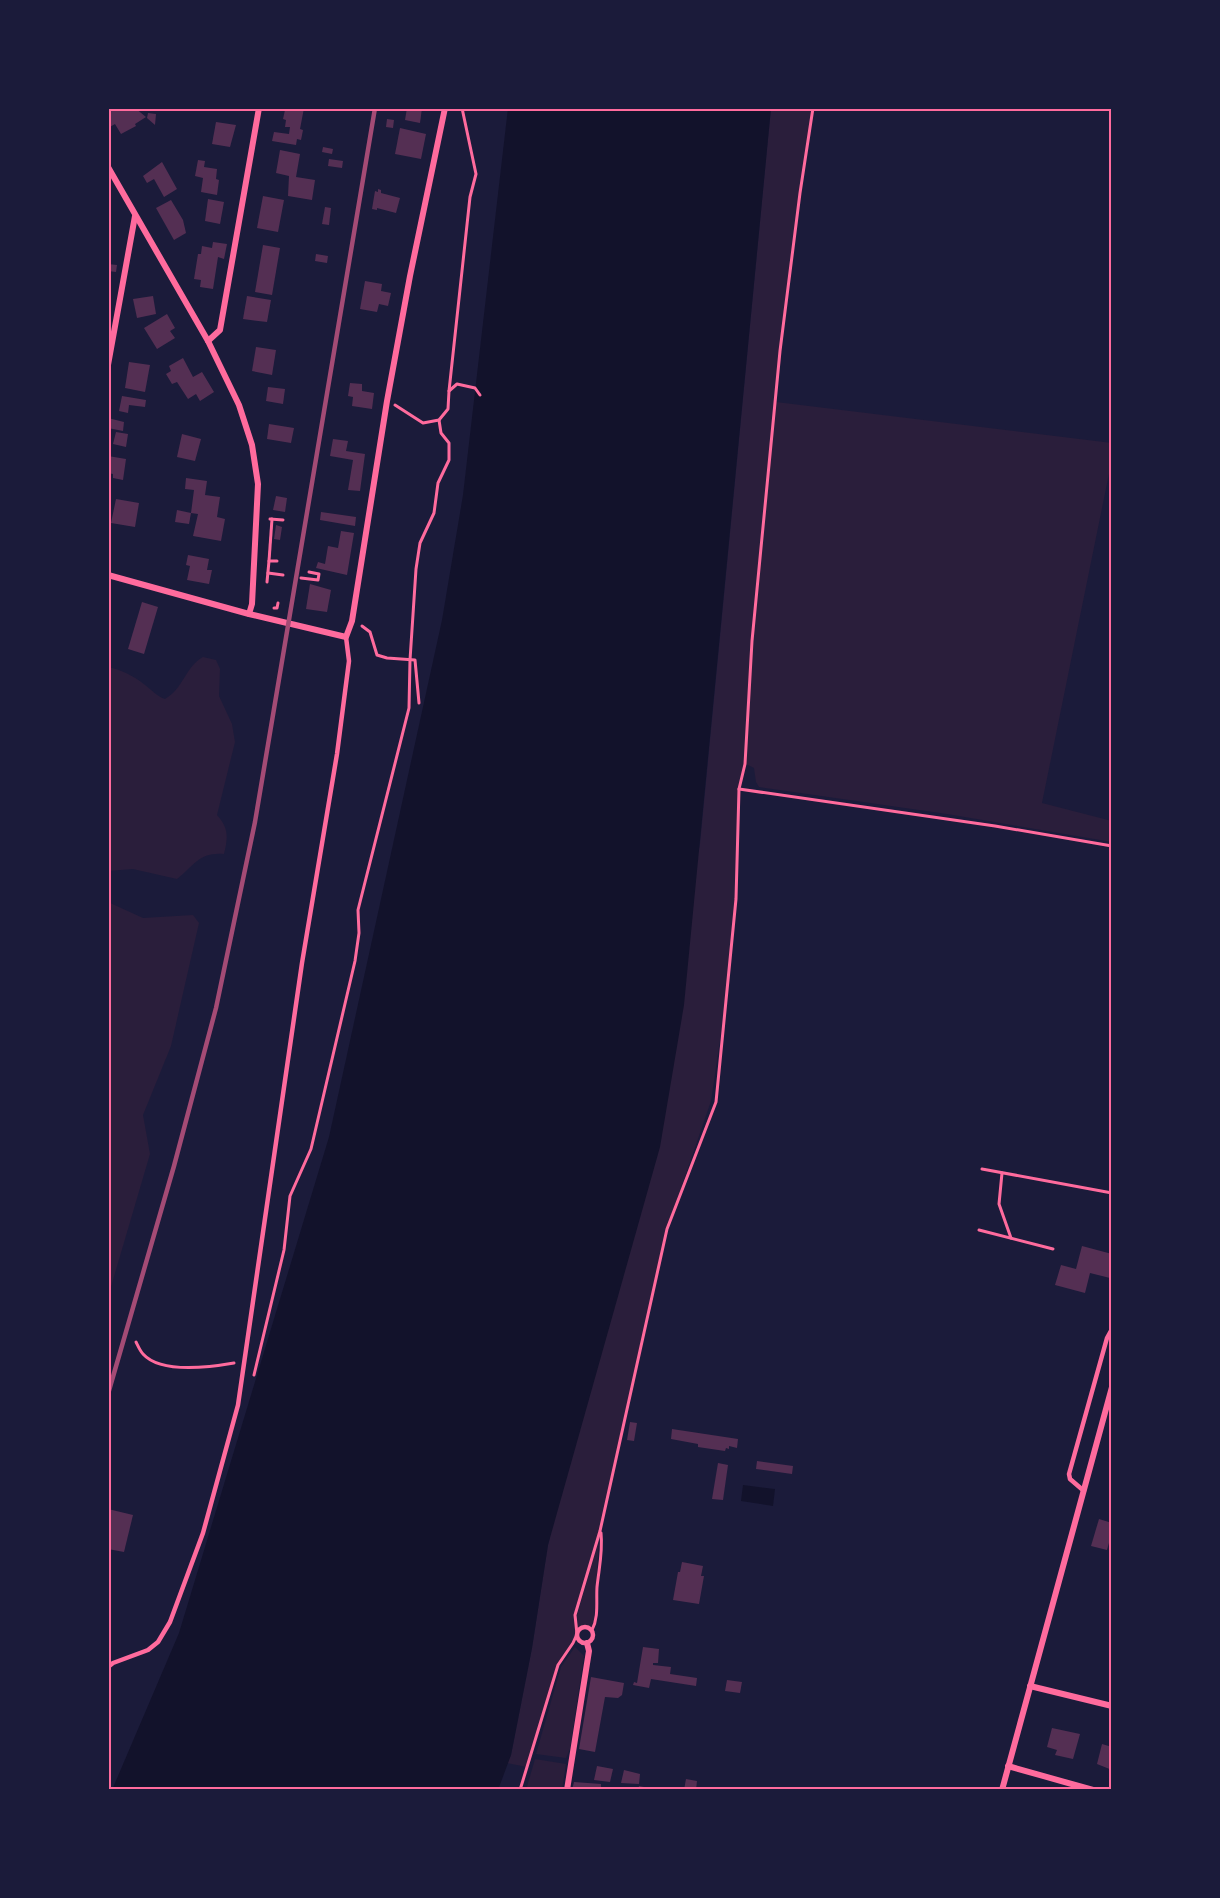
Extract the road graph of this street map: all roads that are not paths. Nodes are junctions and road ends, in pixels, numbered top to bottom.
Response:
1 (259, 108) edge
2 (445, 108) edge
3 (108, 167) edge
4 (135, 215) junction
5 (208, 341) junction
6 (108, 365) edge
7 (108, 575) edge
8 (249, 614) junction
9 (346, 637) junction
10 (1112, 1329) edge
11 (1112, 1387) edge
12 (1084, 1491) junction
13 (587, 1644) junction
14 (108, 1667) edge
15 (1030, 1686) junction
16 (1112, 1706) edge
17 (1008, 1766) junction
18 (567, 1790) edge
19 (1002, 1790) edge
20 (1093, 1790) edge

1 - 5 street
2 - 9 street
3 - 4 street
4 - 5 street
4 - 6 street
5 - 8 street
7 - 8 street
8 - 9 street
9 - 14 lane
10 - 12 lane
11 - 12 street
12 - 15 street
13 - 13 lane
13 - 18 street
15 - 16 street
15 - 17 street
17 - 19 street
17 - 20 street

